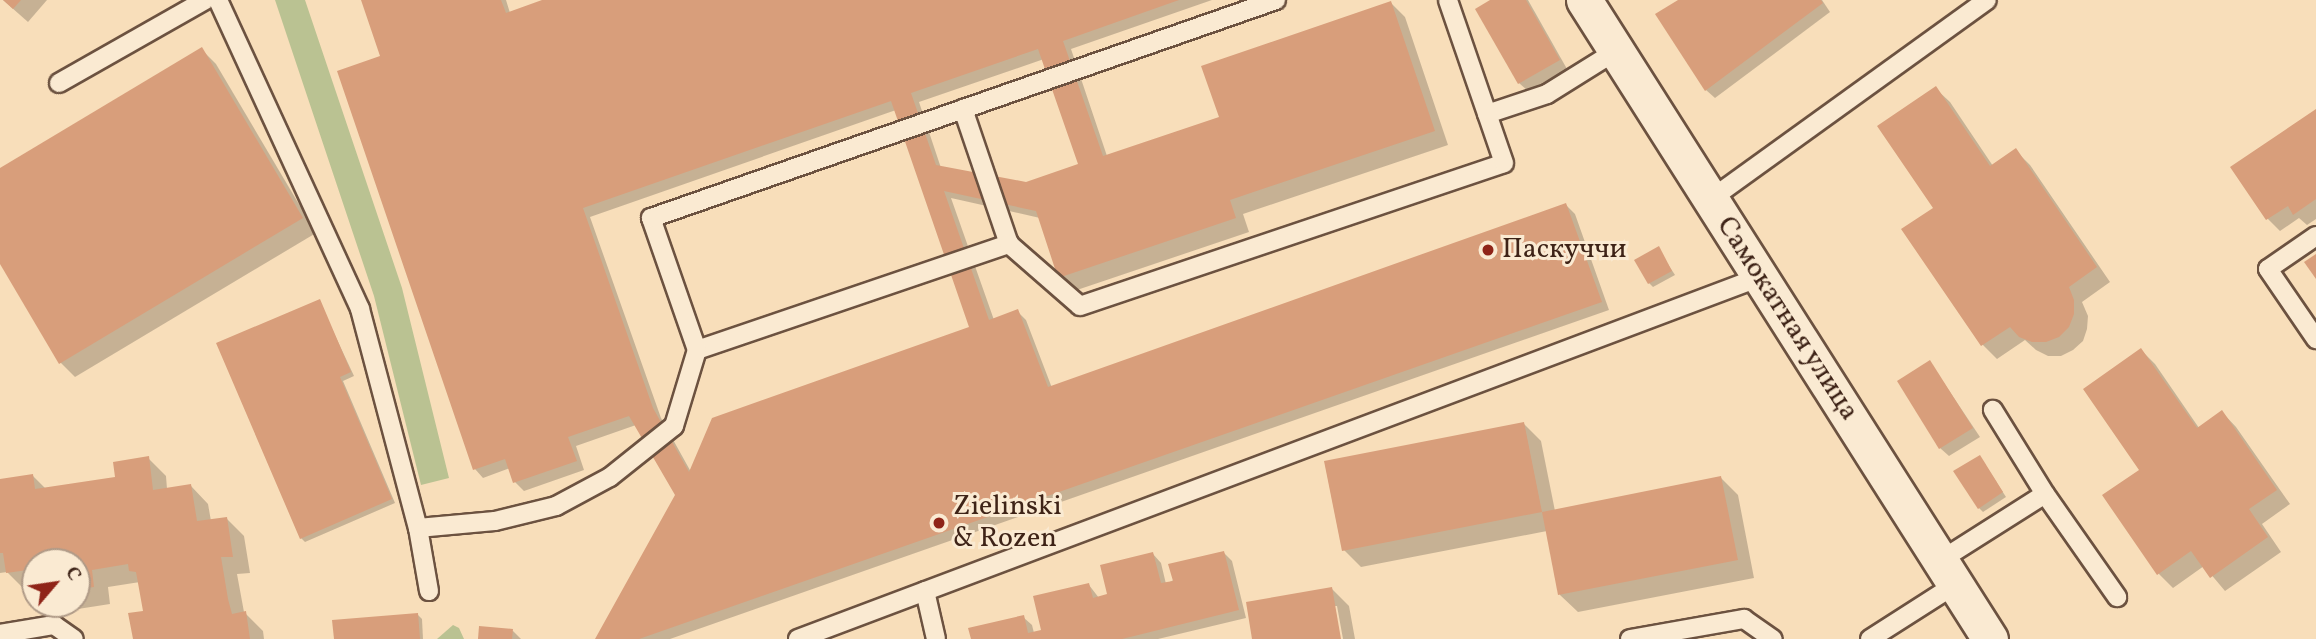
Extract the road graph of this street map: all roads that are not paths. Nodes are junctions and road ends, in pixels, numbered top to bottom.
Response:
1 (205, 0) edge
2 (218, 0) edge
3 (1276, 0) edge
4 (1448, 0) edge
5 (1584, 0) edge
6 (1987, 0) edge
7 (1616, 51) junction
8 (59, 83) dead end
9 (963, 109) junction
10 (1487, 114) junction
11 (1710, 199) junction
12 (2316, 236) edge
13 (1009, 244) junction
14 (1760, 277) junction
15 (2316, 339) edge
16 (697, 350) junction
17 (1993, 410) dead end
18 (2045, 494) junction
19 (418, 528) junction
20 (1948, 572) junction
21 (429, 591) dead end
22 (925, 592) junction
23 (2117, 597) dead end
24 (0, 634) edge
25 (74, 639) edge
26 (798, 639) edge
27 (936, 639) edge
28 (1630, 639) edge
29 (1773, 639) edge
30 (1870, 639) edge
31 (1990, 639) edge

1 - 8 lane
2 - 19 lane
3 - 9 lane
4 - 10 lane
5 - 7 street, Самокатная улица
6 - 11 lane
7 - 10 lane
7 - 11 street, Самокатная улица
9 - 13 lane
9 - 16 lane
10 - 13 lane
11 - 14 street, Самокатная улица
12 - 15 lane
13 - 16 lane
14 - 20 street, Самокатная улица
14 - 22 lane
16 - 19 lane
17 - 18 lane
18 - 20 lane
18 - 23 lane
19 - 21 lane
20 - 30 lane
20 - 31 street, Самокатная улица
22 - 26 lane
22 - 27 lane
24 - 25 lane
28 - 29 lane

